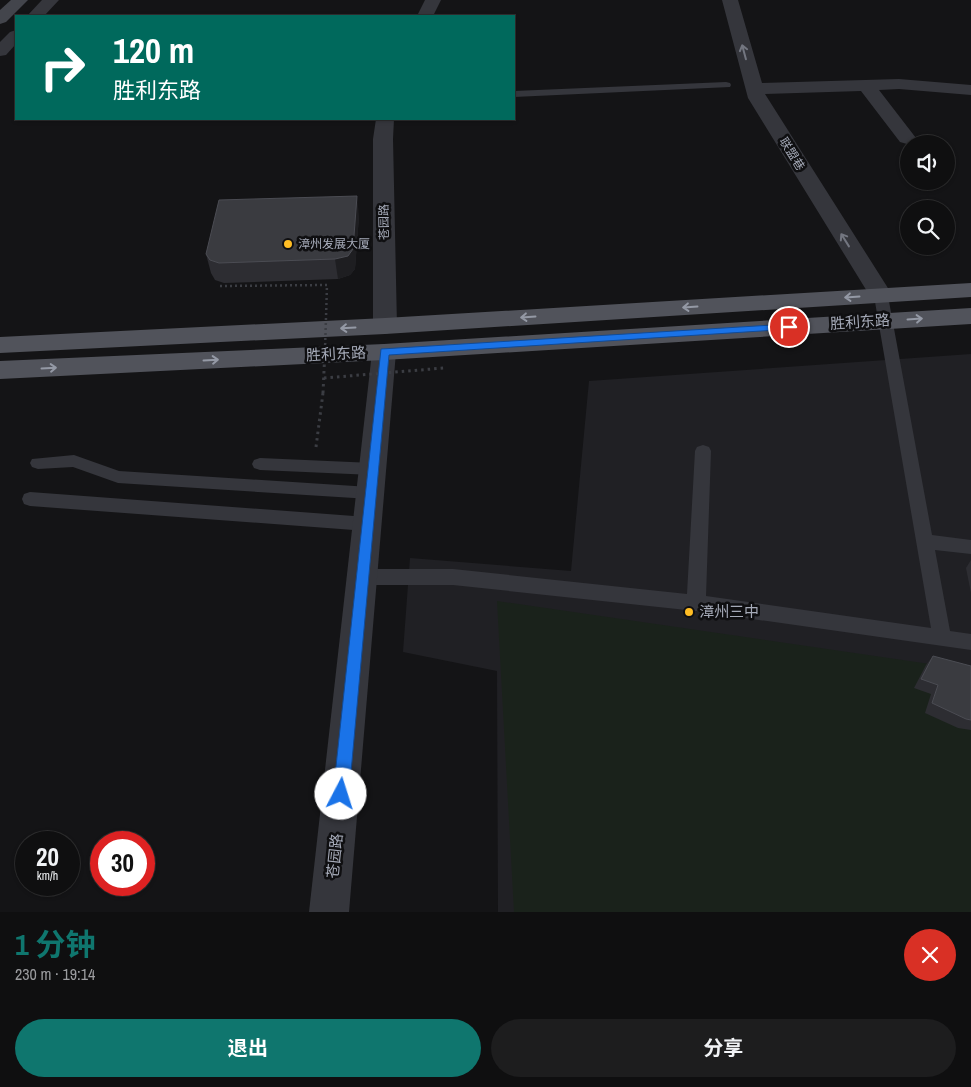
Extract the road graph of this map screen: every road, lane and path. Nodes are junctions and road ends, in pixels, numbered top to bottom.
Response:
1 (20, 0) edge
2 (37, 0) edge
3 (51, 0) edge
4 (432, 0) edge
5 (730, 0) edge
6 (21, 15) edge
7 (36, 15) edge
8 (425, 15) edge
9 (0, 19) edge
10 (15, 21) edge
11 (0, 36) edge
12 (15, 36) edge
13 (0, 51) edge
14 (726, 85) dead end
15 (866, 85) junction
16 (754, 89) junction
17 (971, 90) edge
18 (515, 94) edge
19 (385, 120) edge
20 (905, 135) edge
21 (220, 286) edge
22 (971, 290) edge
23 (881, 296) junction
24 (971, 316) edge
25 (885, 321) junction
26 (385, 339) junction
27 (0, 345) edge
28 (444, 368) dead end
29 (0, 370) edge
30 (324, 378) junction
31 (702, 451) dead end
32 (315, 452) dead end
33 (38, 463) dead end
34 (260, 464) dead end
35 (372, 481) junction
36 (30, 499) dead end
37 (367, 524) junction
38 (924, 541) junction
39 (971, 547) edge
40 (362, 577) junction
41 (696, 602) junction
42 (942, 638) junction
43 (971, 642) edge
44 (330, 912) edge

1 - 9 main road
2 - 6 main road
3 - 7 street
4 - 8 street
16 -> 5 street, 联盟巷
10 - 11 main road
12 - 13 street
14 - 18 lane
15 - 16 street
15 - 17 street
15 - 20 street
23 -> 16 street, 联盟巷
19 - 26 street, 苍园路
21 - 30 path, bridge
22 - 23 main road, 胜利东路
23 - 25 lane
23 -> 26 main road, 胜利东路
25 -> 24 main road, 胜利东路
25 - 26 main road, 胜利东路
25 - 38 lane
26 -> 27 main road, 胜利东路
29 -> 26 main road, 胜利东路
26 - 35 street, 苍园路
28 - 30 path, bridge
30 - 32 path, bridge
31 - 41 lane
33 - 35 lane
34 - 35 lane
35 - 37 street, 苍园路
36 - 37 lane
37 - 40 street, 苍园路
38 - 39 lane
38 - 42 lane
40 - 41 lane
40 - 44 street, 苍园路
41 - 42 lane
42 - 43 lane

